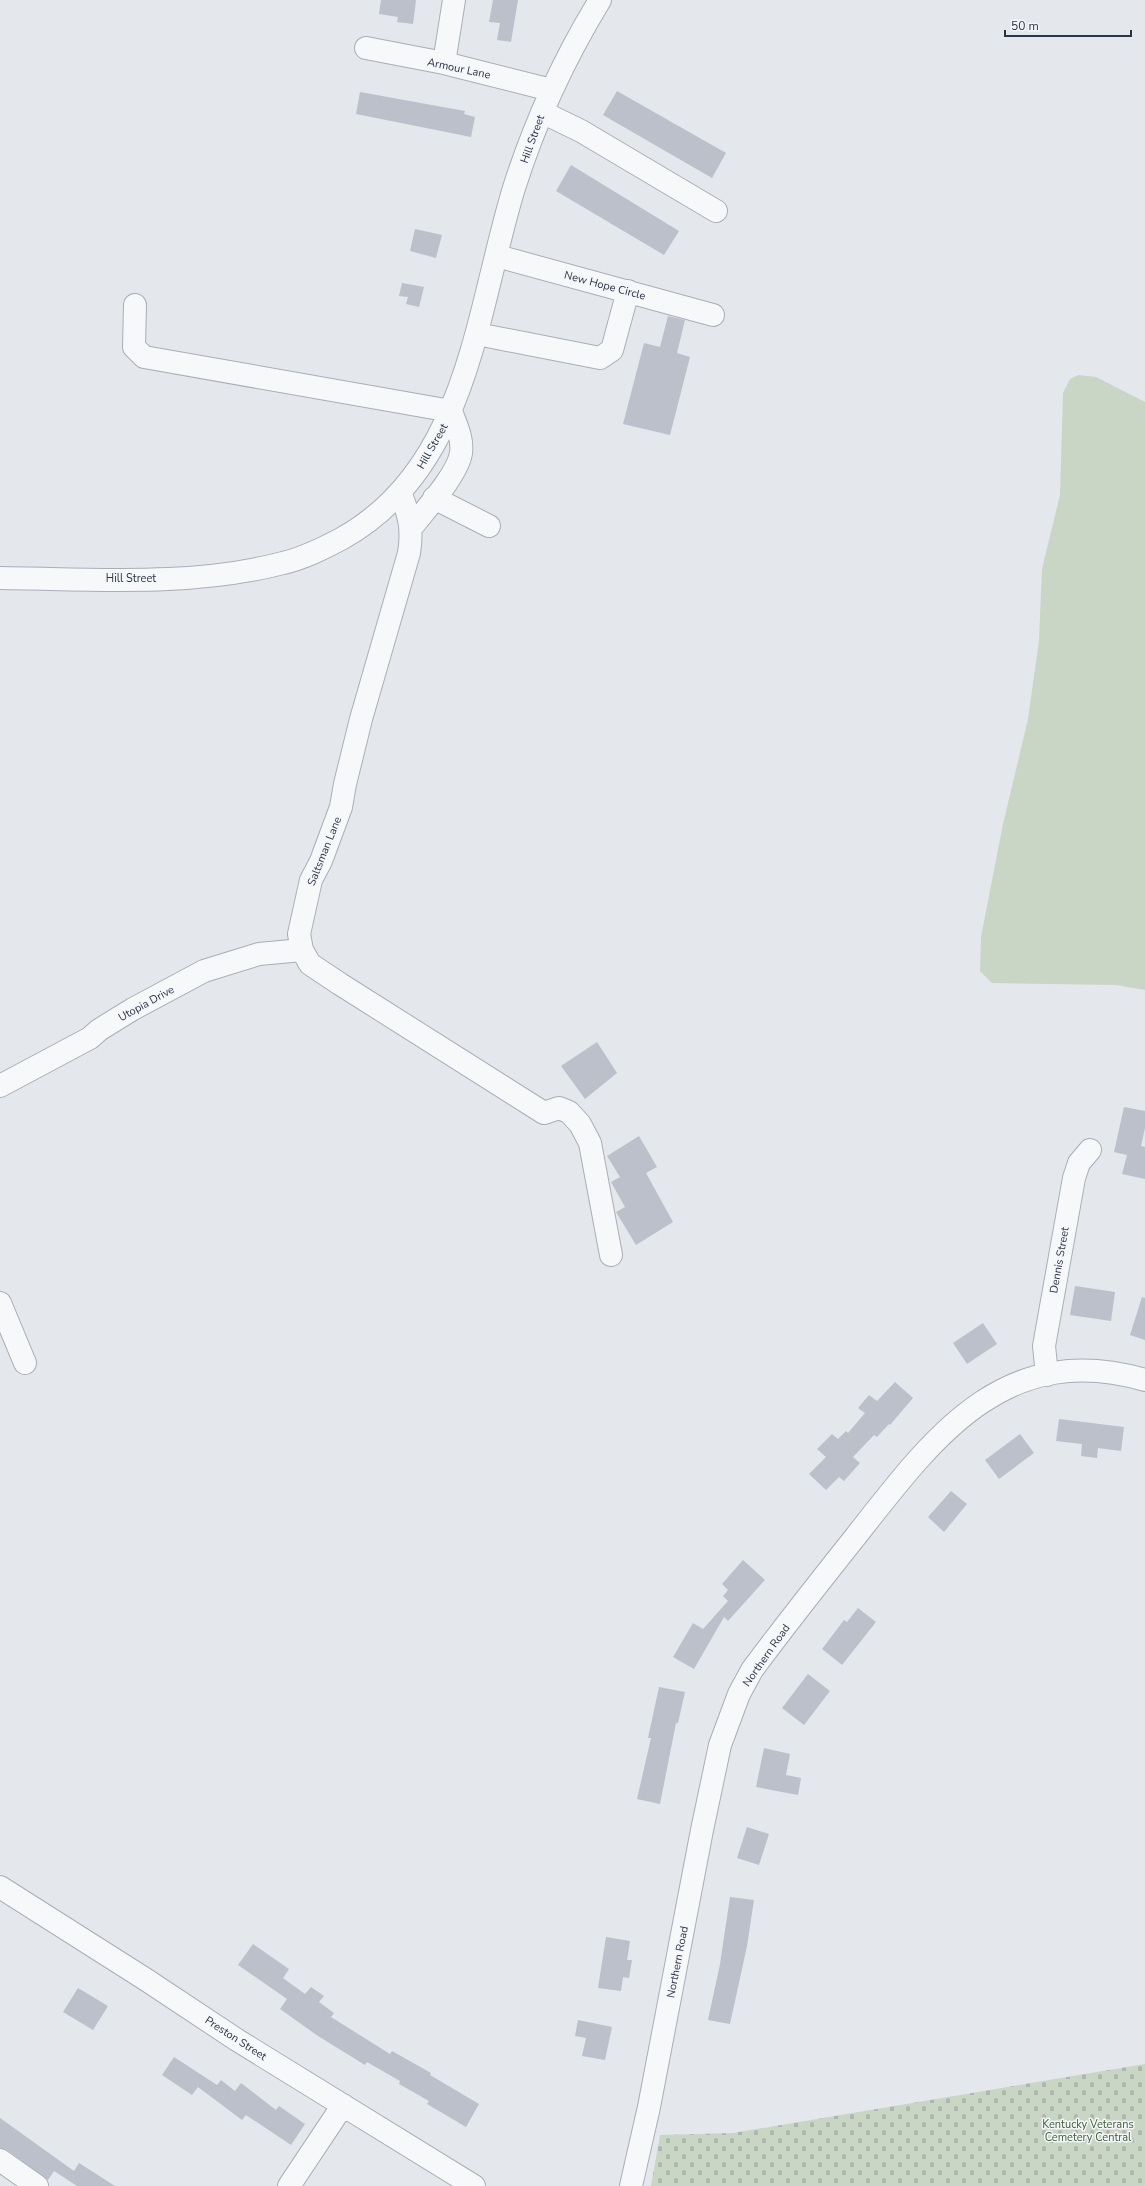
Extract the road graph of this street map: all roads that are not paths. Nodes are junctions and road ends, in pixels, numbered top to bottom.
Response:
1 (454, 0) edge
2 (600, 0) edge
3 (366, 48) dead end
4 (444, 64) junction
5 (551, 90) junction
6 (542, 112) junction
7 (716, 211) dead end
8 (497, 256) junction
9 (628, 291) junction
10 (135, 305) dead end
11 (713, 315) dead end
12 (477, 334) junction
13 (451, 411) junction
14 (400, 492) junction
15 (434, 498) junction
16 (490, 526) dead end
17 (412, 527) junction
18 (0, 578) edge
19 (302, 950) junction
20 (0, 1086) edge
21 (1090, 1150) dead end
22 (611, 1255) dead end
23 (0, 1302) edge
24 (25, 1363) dead end
25 (1046, 1375) junction
26 (1145, 1380) edge
27 (0, 1887) edge
28 (343, 2105) junction
29 (0, 2160) edge
30 (24, 2182) edge
31 (289, 2186) edge
32 (474, 2186) edge
33 (631, 2186) edge

1 - 4 street
2 - 5 street, Hill Street
3 - 4 street, Armour Lane
4 - 5 street, Armour Lane
5 - 6 street, Hill Street
6 - 7 street
6 - 8 street, Hill Street
8 - 9 street, New Hope Circle
8 - 12 street, Hill Street
9 - 11 street, New Hope Circle
9 - 12 street
10 - 13 street
12 - 13 street, Hill Street
13 - 14 street, Hill Street
13 - 15 street
14 - 17 street, Saltsman Lane
14 - 18 street, Hill Street
15 - 16 street
15 - 17 street
17 - 19 street, Saltsman Lane
19 - 20 street, Utopia Drive
19 - 22 street, Saltsman Lane
21 - 25 street, Dennis Street
23 - 24 street
25 - 26 street, Northern Road
25 - 33 street, Northern Road
27 - 28 street, Preston Street
28 - 31 street
28 - 32 street, Preston Street
29 - 30 street

